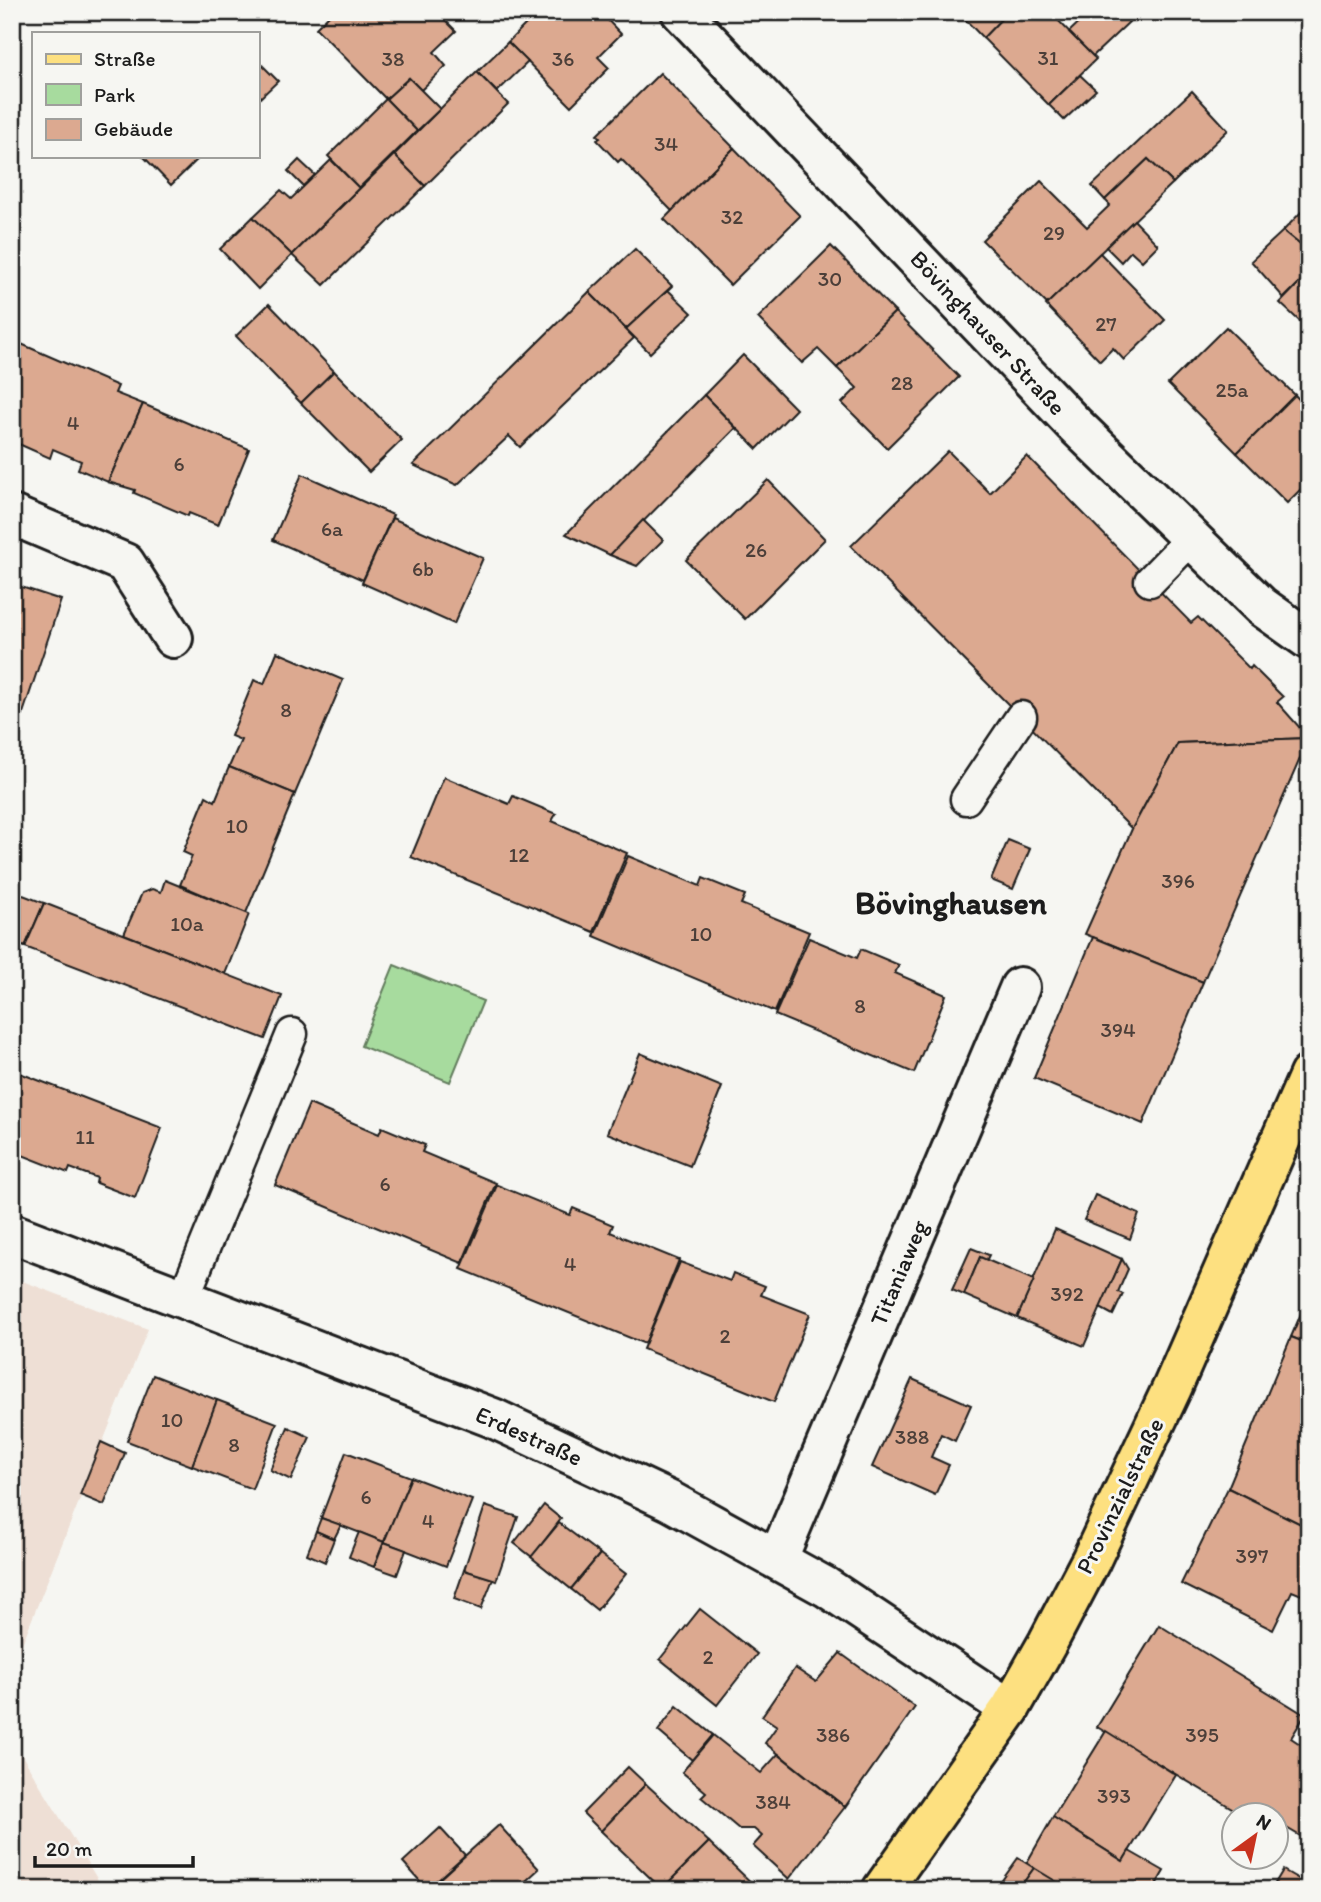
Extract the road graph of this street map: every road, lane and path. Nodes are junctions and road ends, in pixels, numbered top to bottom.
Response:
1 (681, 12) edge
2 (12, 515) edge
3 (1192, 538) junction
4 (1150, 581) dead end
5 (173, 638) dead end
6 (1309, 640) edge
7 (1021, 717) dead end
8 (966, 799) dead end
9 (1020, 988) dead end
10 (292, 1034) dead end
11 (1309, 1075) edge
12 (12, 1233) edge
13 (184, 1297) junction
14 (778, 1558) junction
15 (1010, 1709) junction
16 (882, 1890) edge

1 - 3 street, Bövinghauser Straße
2 - 5 street
3 - 4 lane
3 - 6 street, Bövinghauser Straße
7 - 8 lane
9 - 14 street, Titaniaweg
10 - 13 lane
11 - 15 main road, Provinzialstraße
12 - 13 street, Erdestraße
13 - 14 street, Erdestraße
14 - 15 street, Erdestraße
15 - 16 main road, Provinzialstraße

